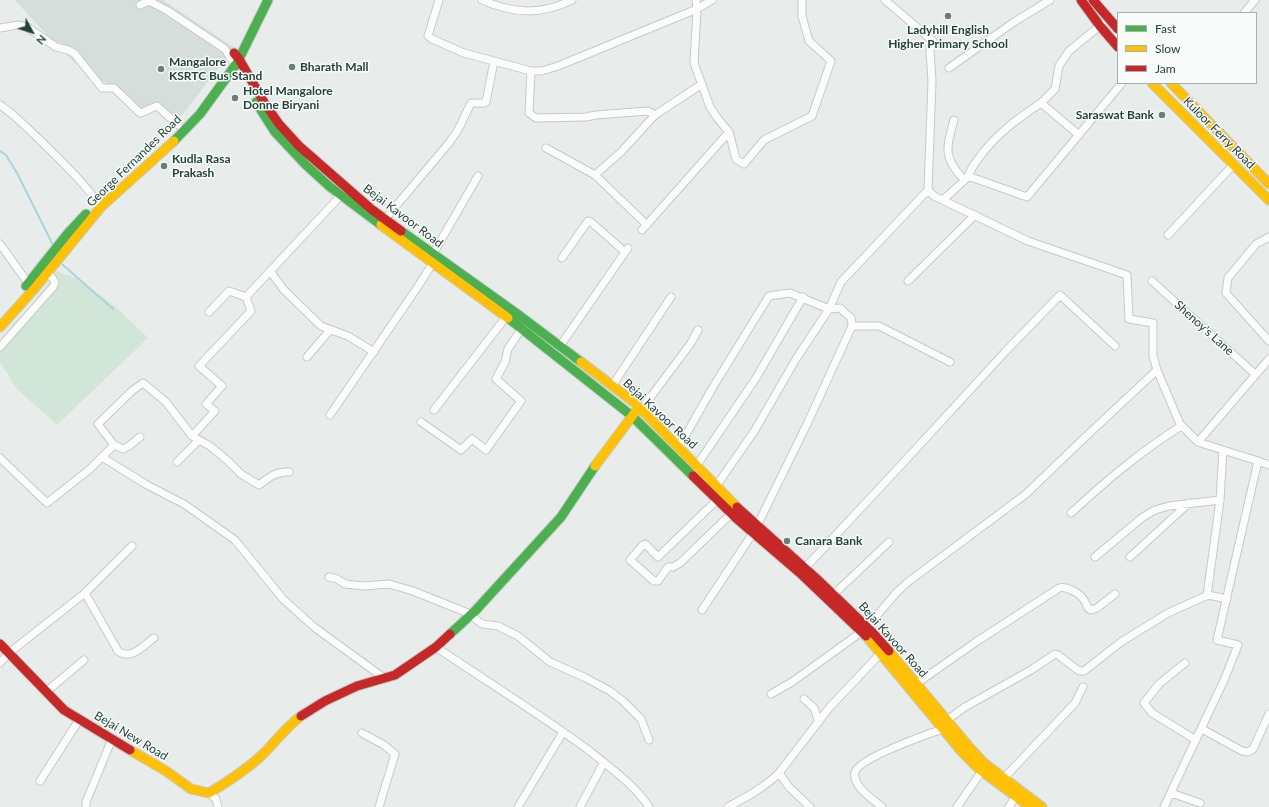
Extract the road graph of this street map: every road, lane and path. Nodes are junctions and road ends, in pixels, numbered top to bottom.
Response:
1 (259, 0) edge
2 (268, 0) edge
3 (439, 0) edge
4 (482, 0) edge
5 (572, 0) edge
6 (696, 0) edge
7 (712, 0) edge
8 (802, 0) edge
9 (885, 0) edge
10 (1050, 0) edge
11 (1081, 0) edge
12 (1093, 0) edge
13 (1255, 0) edge
14 (140, 5) dead end
15 (697, 9) junction
16 (1245, 12) edge
17 (1108, 19) junction
18 (1100, 26) junction
19 (0, 28) edge
20 (1117, 28) edge
21 (1117, 46) edge
22 (235, 59) junction
23 (494, 61) junction
24 (949, 68) dead end
25 (531, 71) junction
26 (702, 84) junction
27 (1121, 84) edge
28 (1153, 84) edge
29 (1176, 85) edge
30 (1041, 103) junction
31 (0, 105) edge
32 (655, 115) junction
33 (954, 120) dead end
34 (178, 125) junction
35 (729, 132) junction
36 (1079, 135) junction
37 (546, 148) dead end
38 (1234, 164) junction
39 (595, 175) junction
40 (478, 176) dead end
41 (966, 178) junction
42 (1269, 184) edge
43 (928, 190) junction
44 (344, 192) junction
45 (944, 200) junction
46 (1269, 200) edge
47 (99, 204) junction
48 (975, 215) junction
49 (385, 219) junction
50 (1168, 235) dead end
51 (1269, 237) edge
52 (0, 244) edge
53 (433, 254) junction
54 (562, 258) dead end
55 (432, 264) junction
56 (270, 271) junction
57 (48, 273) junction
58 (908, 281) dead end
59 (1152, 281) dead end
60 (28, 283) junction
61 (246, 297) junction
62 (671, 297) dead end
63 (803, 297) junction
64 (829, 309) junction
65 (209, 312) dead end
66 (0, 315) edge
67 (506, 317) junction
68 (852, 326) junction
69 (0, 327) edge
70 (522, 328) junction
71 (330, 330) junction
72 (698, 330) dead end
73 (1269, 341) edge
74 (560, 346) junction
75 (1114, 346) dead end
76 (0, 348) edge
77 (374, 352) junction
78 (307, 357) dead end
79 (1269, 360) edge
80 (950, 362) dead end
81 (1157, 370) junction
82 (1255, 374) junction
83 (612, 386) junction
84 (640, 409) junction
85 (434, 410) dead end
86 (330, 415) dead end
87 (632, 416) junction
88 (422, 422) dead end
89 (1182, 426) junction
90 (140, 437) dead end
91 (196, 438) junction
92 (1198, 442) junction
93 (114, 445) junction
94 (679, 446) junction
95 (1223, 450) junction
96 (102, 457) junction
97 (0, 458) edge
98 (1258, 461) junction
99 (177, 462) dead end
100 (697, 465) junction
101 (1269, 465) edge
102 (289, 472) dead end
103 (717, 485) junction
104 (717, 500) junction
105 (1220, 500) junction
106 (1189, 503) junction
107 (1071, 513) dead end
108 (731, 514) junction
109 (754, 532) junction
110 (889, 542) dead end
111 (132, 546) dead end
112 (658, 557) junction
113 (1095, 557) dead end
114 (1130, 557) dead end
115 (668, 567) junction
116 (805, 568) junction
117 (329, 577) dead end
118 (85, 593) junction
119 (1115, 594) dead end
120 (833, 595) junction
121 (1207, 596) junction
122 (1227, 598) junction
123 (702, 610) dead end
124 (470, 616) junction
125 (865, 631) junction
126 (154, 638) dead end
127 (0, 644) edge
128 (436, 647) junction
129 (9, 653) junction
130 (881, 653) junction
131 (84, 660) dead end
132 (0, 663) edge
133 (1185, 663) dead end
134 (384, 678) junction
135 (913, 686) junction
136 (1083, 687) dead end
137 (46, 692) junction
138 (771, 694) dead end
139 (804, 699) dead end
140 (1269, 714) edge
141 (80, 720) junction
142 (819, 722) junction
143 (945, 724) junction
144 (1202, 729) junction
145 (564, 732) junction
146 (362, 733) dead end
147 (112, 739) junction
148 (649, 740) dead end
149 (1196, 740) junction
150 (604, 762) junction
151 (982, 771) junction
152 (778, 773) junction
153 (1004, 778) junction
154 (40, 781) dead end
155 (208, 793) junction
156 (1171, 793) junction
157 (1016, 796) junction
158 (216, 799) junction
159 (1200, 803) dead end
160 (732, 806) edge
161 (86, 807) edge
162 (210, 807) edge
163 (218, 807) edge
164 (379, 807) edge
165 (518, 807) edge
166 (580, 807) edge
167 (649, 807) edge
168 (810, 807) edge
169 (882, 807) edge
170 (958, 807) edge
171 (1009, 807) edge
172 (1030, 807) edge
173 (1042, 807) edge
174 (1164, 807) edge

1 - 22 main road, George Fernandes Road
2 - 22 main road, George Fernandes Road
3 - 23 street
4 - 5 street
6 - 15 street
7 - 15 street
8 - 35 street
9 - 43 street
10 - 24 street
11 - 18 main road
12 - 17 main road
13 - 16 street
14 - 22 street
15 - 25 street
15 - 26 street
17 - 18 street
17 - 20 main road
18 - 21 main road
18 - 30 street
19 - 34 street
22 - 34 main road, George Fernandes Road
22 - 44 main road, Bejai Kavoor Road
22 - 47 main road, George Fernandes Road
23 - 25 street
23 - 49 street
25 - 32 street
26 - 32 street
26 - 35 street
27 - 36 street
28 - 38 main road, Kuloor Ferry Road
29 - 42 main road, Kuloor Ferry Road
30 - 36 street
30 - 41 street
31 - 47 street
32 - 39 street
33 - 41 street
34 - 47 main road, George Fernandes Road
35 - 39 street
36 - 41 street
37 - 39 street
38 - 46 main road, Kuloor Ferry Road
38 - 50 street
40 - 53 street
41 - 45 street
43 - 45 street
43 - 64 street
44 - 49 main road, Bejai Kavoor Road
44 - 55 main road, Bejai Kavoor Road
44 - 56 street
45 - 48 street
47 - 57 main road, George Fernandes Road
47 - 60 main road, George Fernandes Road
48 - 58 street
48 - 81 street
49 - 53 main road, Bejai Kavoor Road
51 - 73 street
52 - 60 street
53 - 74 main road, Bejai Kavoor Road
54 - 74 street
55 - 67 main road, Bejai Kavoor Road
55 - 77 street
56 - 61 street
56 - 71 street
57 - 69 main road, George Fernandes Road
57 - 76 street
59 - 82 street, Shenoy's Lane
60 - 66 main road, George Fernandes Road
61 - 65 street
61 - 91 street
62 - 83 street
63 - 64 street
63 - 94 street
63 - 100 street
64 - 68 street
64 - 103 street
67 - 70 main road, Bejai Kavoor Road
67 - 85 street
68 - 80 street
68 - 109 street
70 - 87 main road, Bejai Kavoor Road
70 - 88 street
71 - 77 street
71 - 78 street
72 - 84 street
74 - 83 main road, Bejai Kavoor Road
75 - 116 street
77 - 86 street
79 - 82 street
81 - 89 street
81 - 125 street
82 - 92 street
83 - 84 main road, Bejai Kavoor Road
84 - 87 main road
84 - 94 main road, Bejai Kavoor Road
87 - 104 main road, Bejai Kavoor Road
87 - 124 main road
89 - 92 street
89 - 107 street
90 - 93 street
91 - 93 street
91 - 99 street
91 - 102 street
92 - 95 street
93 - 96 street
94 - 100 main road, Bejai Kavoor Road
95 - 98 street
95 - 105 street
96 - 97 street
96 - 134 street
98 - 101 street
98 - 122 street
100 - 103 main road, Bejai Kavoor Road
103 - 109 main road, Bejai Kavoor Road
104 - 108 main road, Bejai Kavoor Road
104 - 112 street
105 - 106 street
105 - 121 street
106 - 113 street
106 - 114 street
108 - 109 main road, Bejai Kavoor Road
108 - 115 street
109 - 116 main road, Bejai Kavoor Road
109 - 123 street
109 - 125 main road, Bejai Kavoor Road
110 - 120 street
111 - 118 street
112 - 115 street
112 - 115 street
116 - 120 main road, Bejai Kavoor Road
117 - 124 street
118 - 126 street
118 - 129 street
119 - 135 street
120 - 125 main road, Bejai Kavoor Road
121 - 122 street
121 - 143 street
122 - 144 street
124 - 128 main road
124 - 148 street
125 - 130 main road, Bejai Kavoor Road
125 - 135 main road, Bejai Kavoor Road
125 - 138 street
127 - 129 main road, Bejai New Road
128 - 134 main road
128 - 145 street
129 - 132 street
129 - 137 main road, Bejai New Road
130 - 135 main road, Bejai Kavoor Road
130 - 142 street
131 - 137 street
133 - 149 street
134 - 155 main road
135 - 143 main road, Bejai Kavoor Road
136 - 153 street
137 - 141 main road, Bejai New Road
139 - 142 street
140 - 144 street
141 - 147 main road, Bejai New Road
141 - 154 street
142 - 152 street
143 - 151 main road, Bejai Kavoor Road
143 - 153 main road, Bejai Kavoor Road
143 - 169 street
144 - 149 street
145 - 150 street
145 - 165 street
146 - 164 street
147 - 155 main road, Bejai New Road
147 - 161 street
149 - 156 street
150 - 166 street
150 - 167 street
151 - 157 main road, Bejai Kavoor Road
151 - 170 street
152 - 160 street
152 - 168 street
153 - 173 main road, Bejai Kavoor Road
155 - 158 street
156 - 159 street
156 - 174 street
157 - 171 street
157 - 172 main road, Bejai Kavoor Road
158 - 162 street
158 - 163 street

